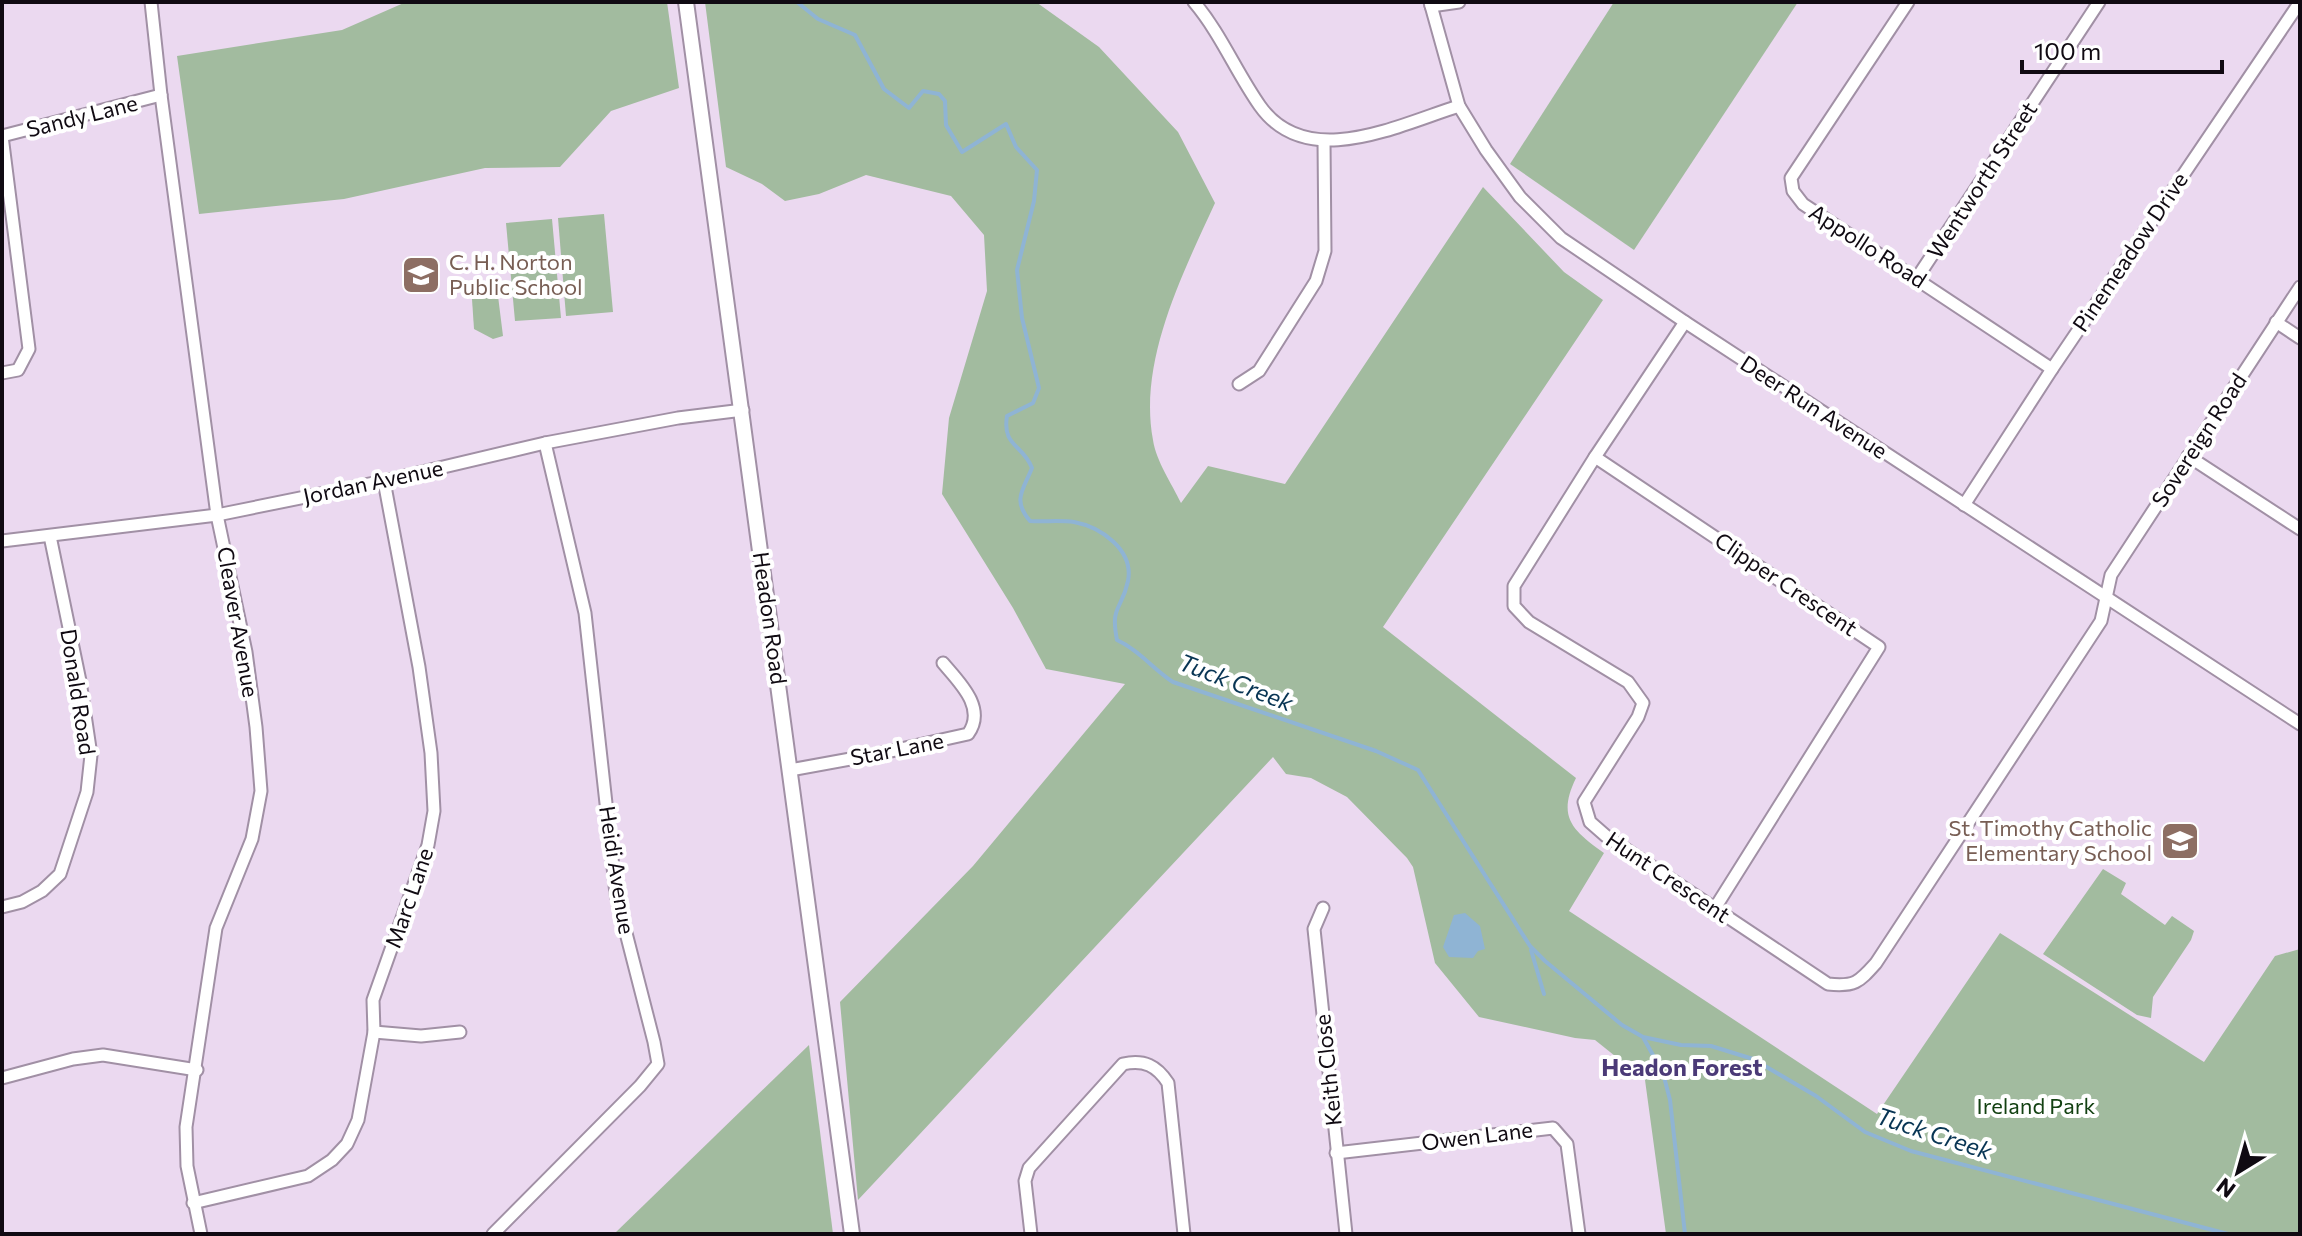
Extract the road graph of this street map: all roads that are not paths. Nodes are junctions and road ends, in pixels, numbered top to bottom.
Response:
1 (151, 2) edge
2 (686, 2) edge
3 (1459, 2) edge
4 (1908, 2) edge
5 (2099, 2) edge
6 (2300, 2) edge
7 (1201, 4) edge
8 (1430, 4) edge
9 (161, 95) junction
10 (1459, 106) junction
11 (2, 136) edge
12 (1324, 141) junction
13 (1917, 278) junction
14 (2300, 287) edge
15 (1685, 322) junction
16 (2276, 322) junction
17 (2300, 338) edge
18 (2052, 369) junction
19 (2, 373) edge
20 (1239, 384) dead end
21 (743, 410) junction
22 (545, 443) junction
23 (2188, 456) junction
24 (1595, 457) junction
25 (384, 481) junction
26 (1964, 505) junction
27 (217, 515) junction
28 (2300, 529) edge
29 (50, 536) junction
30 (2, 541) edge
31 (2105, 598) junction
32 (943, 663) dead end
33 (2300, 724) edge
34 (790, 770) junction
35 (2, 907) edge
36 (1323, 908) dead end
37 (1715, 908) junction
38 (374, 1032) junction
39 (460, 1032) dead end
40 (197, 1070) junction
41 (2, 1078) edge
42 (1336, 1153) junction
43 (193, 1203) junction
44 (201, 1234) edge
45 (493, 1234) edge
46 (852, 1234) edge
47 (1031, 1234) edge
48 (1184, 1234) edge
49 (1346, 1234) edge
50 (1579, 1234) edge

1 - 9 street, Cleaver Avenue
2 - 21 street, Headon Road
3 - 8 street
4 - 13 street, Appollo Road
5 - 13 street, Wentworth Street
6 - 18 street, Pinemeadow Drive
7 - 12 street
8 - 10 street, Deer Run Avenue
9 - 11 street, Sandy Lane
9 - 27 street, Cleaver Avenue
10 - 12 street
10 - 15 street, Deer Run Avenue
11 - 19 street
12 - 20 street
13 - 18 street, Appollo Road
14 - 16 street, Sovereign Road
15 - 24 street, Hunt Crescent
15 - 26 street, Deer Run Avenue
16 - 17 street
16 - 23 street, Sovereign Road
18 - 26 street, Pinemeadow Drive
21 - 22 street, Jordan Avenue
21 - 34 street, Headon Road
22 - 25 street, Jordan Avenue
22 - 45 street, Heidi Avenue
23 - 28 street
23 - 31 street, Sovereign Road
24 - 37 street, Hunt Crescent
24 - 37 street, Clipper Crescent
25 - 27 street, Jordan Avenue
25 - 38 street, Marc Lane
26 - 31 street, Deer Run Avenue
27 - 29 street, Jordan Avenue
27 - 40 street, Cleaver Avenue
29 - 30 street, Jordan Avenue
29 - 35 street, Donald Road
31 - 33 street, Deer Run Avenue
31 - 37 street, Hunt Crescent
32 - 34 street, Star Lane
34 - 46 street, Headon Road
36 - 42 street, Keith Close
38 - 39 street
38 - 43 street, Marc Lane
40 - 41 street
40 - 43 street, Cleaver Avenue
42 - 49 street, Keith Close
42 - 50 street, Owen Lane
43 - 44 street, Cleaver Avenue
47 - 48 street

